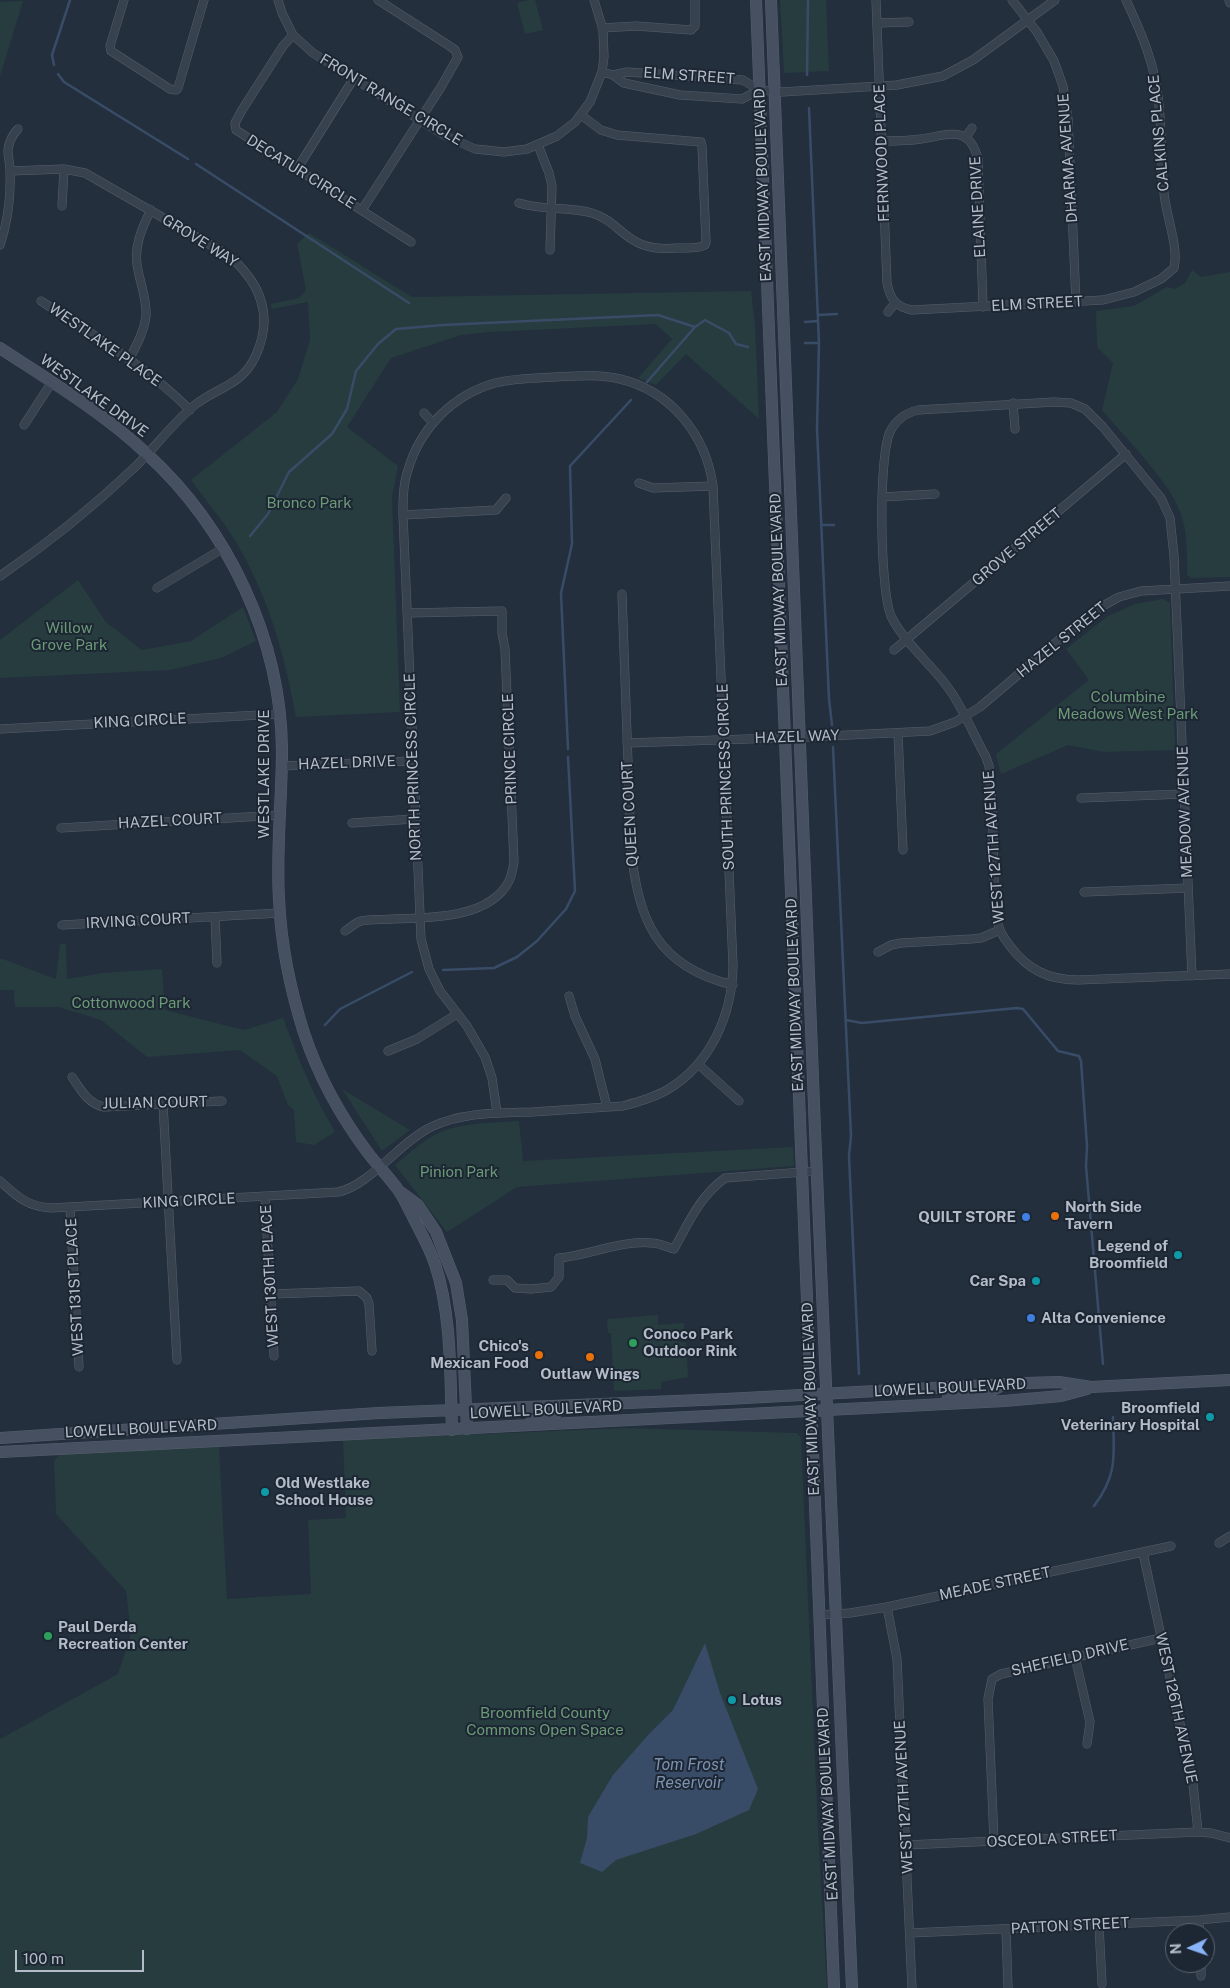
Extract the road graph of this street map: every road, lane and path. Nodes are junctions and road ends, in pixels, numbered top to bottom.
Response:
1 (124, 0) edge
2 (204, 0) edge
3 (278, 0) edge
4 (378, 0) edge
5 (594, 0) edge
6 (695, 0) edge
7 (756, 0) edge
8 (771, 0) edge
9 (876, 0) edge
10 (1012, 0) edge
11 (1054, 0) edge
12 (1126, 0) edge
13 (1027, 20) junction
14 (909, 22) dead end
15 (877, 23) junction
16 (602, 28) junction
17 (293, 36) junction
18 (602, 72) junction
19 (613, 75) junction
20 (354, 78) junction
21 (879, 86) junction
22 (759, 90) junction
23 (774, 91) junction
24 (581, 115) junction
25 (420, 119) junction
26 (972, 128) dead end
27 (18, 129) dead end
28 (966, 137) junction
29 (881, 141) junction
30 (538, 145) junction
31 (64, 169) junction
32 (297, 169) junction
33 (10, 171) junction
34 (519, 203) dead end
35 (62, 206) dead end
36 (552, 208) junction
37 (151, 210) junction
38 (362, 210) junction
39 (411, 242) dead end
40 (0, 245) edge
41 (550, 250) dead end
42 (1176, 272) joint
43 (42, 301) dead end
44 (1076, 302) junction
45 (895, 303) junction
46 (983, 307) junction
47 (888, 312) dead end
48 (0, 348) edge
49 (130, 360) junction
50 (52, 382) junction
51 (1013, 403) junction
52 (190, 410) junction
53 (424, 413) dead end
54 (900, 418) joint
55 (433, 423) junction
56 (24, 425) dead end
57 (1015, 429) dead end
58 (148, 454) junction
59 (1126, 454) junction
60 (639, 482) dead end
61 (713, 486) junction
62 (935, 494) dead end
63 (882, 497) junction
64 (506, 498) dead end
65 (403, 515) junction
66 (222, 549) junction
67 (0, 576) edge
68 (1230, 586) edge
69 (157, 588) dead end
70 (1176, 588) junction
71 (622, 594) dead end
72 (407, 613) junction
73 (907, 639) junction
74 (894, 650) dead end
75 (280, 714) junction
76 (964, 716) junction
77 (0, 729) edge
78 (898, 733) junction
79 (800, 737) junction
80 (785, 738) junction
81 (724, 740) junction
82 (627, 743) junction
83 (412, 761) junction
84 (281, 766) junction
85 (1184, 794) junction
86 (1081, 798) dead end
87 (280, 816) junction
88 (414, 819) junction
89 (352, 822) dead end
90 (61, 828) dead end
91 (903, 850) dead end
92 (1188, 888) junction
93 (1084, 892) dead end
94 (280, 914) junction
95 (215, 917) junction
96 (419, 918) junction
97 (62, 925) dead end
98 (1000, 930) junction
99 (345, 931) dead end
100 (878, 952) dead end
101 (217, 963) dead end
102 (1230, 974) edge
103 (1192, 976) junction
104 (732, 985) junction
105 (569, 996) dead end
106 (457, 1014) junction
107 (388, 1051) dead end
108 (698, 1064) junction
109 (72, 1077) dead end
110 (739, 1101) dead end
111 (222, 1102) dead end
112 (163, 1104) junction
113 (607, 1107) junction
114 (497, 1113) junction
115 (379, 1167) junction
116 (817, 1172) junction
117 (801, 1173) junction
118 (0, 1181) edge
119 (400, 1192) junction
120 (265, 1197) junction
121 (168, 1202) junction
122 (70, 1207) junction
123 (493, 1280) dead end
124 (271, 1294) junction
125 (372, 1352) dead end
126 (274, 1356) dead end
127 (177, 1360) dead end
128 (79, 1367) dead end
129 (1230, 1380) edge
130 (1007, 1384) junction
131 (1091, 1388) junction
132 (826, 1393) junction
133 (810, 1394) junction
134 (945, 1404) junction
135 (558, 1406) junction
136 (826, 1409) junction
137 (467, 1410) junction
138 (811, 1410) junction
139 (452, 1411) junction
140 (503, 1427) junction
141 (467, 1429) junction
142 (452, 1430) junction
143 (111, 1432) junction
144 (0, 1438) edge
145 (48, 1450) junction
146 (0, 1452) edge
147 (1230, 1536) edge
148 (1219, 1543) dead end
149 (1171, 1546) dead end
150 (1142, 1553) junction
151 (887, 1607) junction
152 (835, 1614) junction
153 (819, 1615) junction
154 (1161, 1638) junction
155 (1075, 1657) junction
156 (986, 1673) dead end
157 (992, 1679) junction
158 (1087, 1744) dead end
159 (1198, 1832) junction
160 (1230, 1838) edge
161 (994, 1841) junction
162 (906, 1846) junction
163 (1230, 1917) edge
164 (1199, 1920) joint
165 (1099, 1925) junction
166 (1006, 1929) junction
167 (910, 1933) junction
168 (1102, 1984) dead end
169 (834, 1988) edge
170 (852, 1988) edge
171 (912, 1988) edge
172 (1008, 1988) edge

1 - 2 street
3 - 17 street, FRONT RANGE CIRCLE
4 - 25 street
5 - 16 street, FRONT RANGE CIRCLE
6 - 16 street
7 - 22 main road, EAST MIDWAY BOULEVARD
8 - 23 main road, EAST MIDWAY BOULEVARD
9 - 15 street, FERNWOOD PLACE
10 - 13 street, DHARMA AVENUE
11 - 13 street
12 - 42 street, CALKINS PLACE
13 - 21 street
13 - 44 street, DHARMA AVENUE
14 - 15 street
15 - 21 street, FERNWOOD PLACE
16 - 18 street, FRONT RANGE CIRCLE
17 - 20 street, FRONT RANGE CIRCLE
17 - 32 street, DECATUR CIRCLE
18 - 19 street, ELM STREET
18 - 24 street, FRONT RANGE CIRCLE
19 - 22 street, ELM STREET
19 - 22 street, ELM STREET
20 - 25 street, FRONT RANGE CIRCLE
20 - 32 street
21 - 23 street
21 - 29 street, FERNWOOD PLACE
22 - 23 street
22 - 80 main road, EAST MIDWAY BOULEVARD
23 - 79 main road, EAST MIDWAY BOULEVARD
24 - 30 street, FRONT RANGE CIRCLE
24 - 36 street
25 - 30 street, FRONT RANGE CIRCLE
25 - 38 street
26 - 28 street
27 - 33 street
28 - 29 street, ELAINE DRIVE
28 - 46 street, ELAINE DRIVE
29 - 45 street, FERNWOOD PLACE
30 - 36 street
31 - 33 street, GROVE WAY
31 - 35 street
31 - 37 street, GROVE WAY
32 - 38 street, DECATUR CIRCLE
33 - 40 street
34 - 36 street
36 - 41 street
37 - 49 street
37 - 52 street, GROVE WAY
38 - 39 street, DECATUR CIRCLE
42 - 44 street, ELM STREET
43 - 49 street, WESTLAKE PLACE
44 - 46 street, ELM STREET
45 - 46 street, ELM STREET
45 - 47 street
48 - 50 main road, WESTLAKE DRIVE
49 - 52 street, WESTLAKE PLACE
50 - 56 street
50 - 58 main road, WESTLAKE DRIVE
51 - 54 street, MEADOW AVENUE
51 - 57 street
51 - 59 street, MEADOW AVENUE
52 - 58 street, GROVE WAY
53 - 55 street
54 - 63 street, WEST 127TH AVENUE
55 - 61 street, SOUTH PRINCESS CIRCLE
55 - 65 street, NORTH PRINCESS CIRCLE
58 - 66 main road, WESTLAKE DRIVE
58 - 67 street, GROVE WAY
59 - 70 street, MEADOW AVENUE
59 - 73 street, GROVE STREET
60 - 61 street
61 - 81 street, SOUTH PRINCESS CIRCLE
62 - 63 street
63 - 73 street, WEST 127TH AVENUE
64 - 65 street
65 - 72 street, NORTH PRINCESS CIRCLE
66 - 69 street
66 - 75 main road, WESTLAKE DRIVE
68 - 70 street, HAZEL STREET
70 - 76 street, HAZEL STREET
70 - 85 street, MEADOW AVENUE
71 - 82 street, QUEEN COURT
72 - 83 street, NORTH PRINCESS CIRCLE
72 - 96 street, PRINCE CIRCLE
73 - 74 street
73 - 76 street, WEST 127TH AVENUE
75 - 77 street, KING CIRCLE
75 - 84 main road, WESTLAKE DRIVE
76 - 78 street, HAZEL WAY
76 - 98 street, WEST 127TH AVENUE
78 - 79 street, HAZEL WAY
78 - 91 street
79 - 80 street, HAZEL WAY
79 - 116 main road, EAST MIDWAY BOULEVARD
80 - 81 street, HAZEL WAY
80 - 117 main road, EAST MIDWAY BOULEVARD
81 - 82 street, HAZEL WAY
81 - 104 street, SOUTH PRINCESS CIRCLE
82 - 104 street, QUEEN COURT
83 - 84 street, HAZEL DRIVE
83 - 88 street, NORTH PRINCESS CIRCLE
84 - 87 main road, WESTLAKE DRIVE
85 - 86 street
85 - 92 street, MEADOW AVENUE
87 - 90 street, HAZEL COURT
87 - 94 main road, WESTLAKE DRIVE
88 - 89 street
88 - 96 street, NORTH PRINCESS CIRCLE
92 - 93 street
92 - 103 street, MEADOW AVENUE
94 - 95 street, IRVING COURT
94 - 115 main road, WESTLAKE DRIVE
95 - 97 street, IRVING COURT
95 - 101 street
96 - 99 street
96 - 106 street, NORTH PRINCESS CIRCLE
98 - 100 street
98 - 103 street, WEST 127TH AVENUE
102 - 103 street, WEST 127TH AVENUE
104 - 108 street, SOUTH PRINCESS CIRCLE
105 - 113 street
106 - 107 street
106 - 114 street, NORTH PRINCESS CIRCLE
108 - 110 street
108 - 113 street, SOUTH PRINCESS CIRCLE
109 - 112 street, JULIAN COURT
111 - 112 street, JULIAN COURT
112 - 121 street
113 - 114 street, SOUTH PRINCESS CIRCLE
114 - 115 street, SOUTH PRINCESS CIRCLE
115 - 119 main road, WESTLAKE DRIVE
115 - 120 street, KING CIRCLE
116 - 117 street
116 - 132 main road, EAST MIDWAY BOULEVARD
117 - 123 street
117 - 133 main road, EAST MIDWAY BOULEVARD
118 - 122 street, KING CIRCLE
119 - 137 main road, WESTLAKE DRIVE
119 - 139 main road, WESTLAKE DRIVE
120 - 121 street, KING CIRCLE
120 - 124 street, WEST 130TH PLACE
121 - 122 street, KING CIRCLE
121 - 127 street
122 - 128 street, WEST 131ST PLACE
124 - 125 street
124 - 126 street, WEST 130TH PLACE
129 - 131 main road, LOWELL BOULEVARD
130 - 131 main road, LOWELL BOULEVARD
130 - 132 main road, LOWELL BOULEVARD
130 - 134 main road
131 - 134 main road, LOWELL BOULEVARD
132 - 133 main road, LOWELL BOULEVARD
132 - 136 main road, EAST MIDWAY BOULEVARD
133 - 135 main road, LOWELL BOULEVARD
133 - 138 main road, EAST MIDWAY BOULEVARD
134 - 136 main road, LOWELL BOULEVARD
135 - 137 main road, LOWELL BOULEVARD
135 - 140 main road
136 - 138 main road, LOWELL BOULEVARD
136 - 152 main road, EAST MIDWAY BOULEVARD
137 - 139 main road, LOWELL BOULEVARD
137 - 141 main road, WESTLAKE DRIVE
138 - 140 main road, LOWELL BOULEVARD
138 - 153 main road, EAST MIDWAY BOULEVARD
139 - 142 main road, WESTLAKE DRIVE
139 - 143 main road, LOWELL BOULEVARD
140 - 141 main road, LOWELL BOULEVARD
141 - 142 main road, LOWELL BOULEVARD
142 - 145 main road, LOWELL BOULEVARD
143 - 144 main road, LOWELL BOULEVARD
143 - 145 main road
145 - 146 main road, LOWELL BOULEVARD
147 - 148 street
149 - 150 street, MEADE STREET
150 - 151 street, MEADE STREET
150 - 154 street, WEST 126TH AVENUE
151 - 152 street, MEADE STREET
151 - 162 street, WEST 127TH AVENUE
152 - 153 street, MEADE STREET
152 - 170 main road, EAST MIDWAY BOULEVARD
153 - 169 main road, EAST MIDWAY BOULEVARD
154 - 155 street, SHEFIELD DRIVE
154 - 159 street, WEST 126TH AVENUE
155 - 157 street, SHEFIELD DRIVE
155 - 158 street
156 - 157 street
157 - 161 street, SHEFIELD DRIVE
159 - 160 street
159 - 161 street, OSCEOLA STREET
161 - 162 street, OSCEOLA STREET
162 - 167 street, WEST 127TH AVENUE
163 - 164 street, PATTON STREET
164 - 165 street, PATTON STREET
165 - 166 street, PATTON STREET
165 - 168 street
166 - 167 street, PATTON STREET
166 - 172 street
167 - 171 street, WEST 127TH AVENUE

